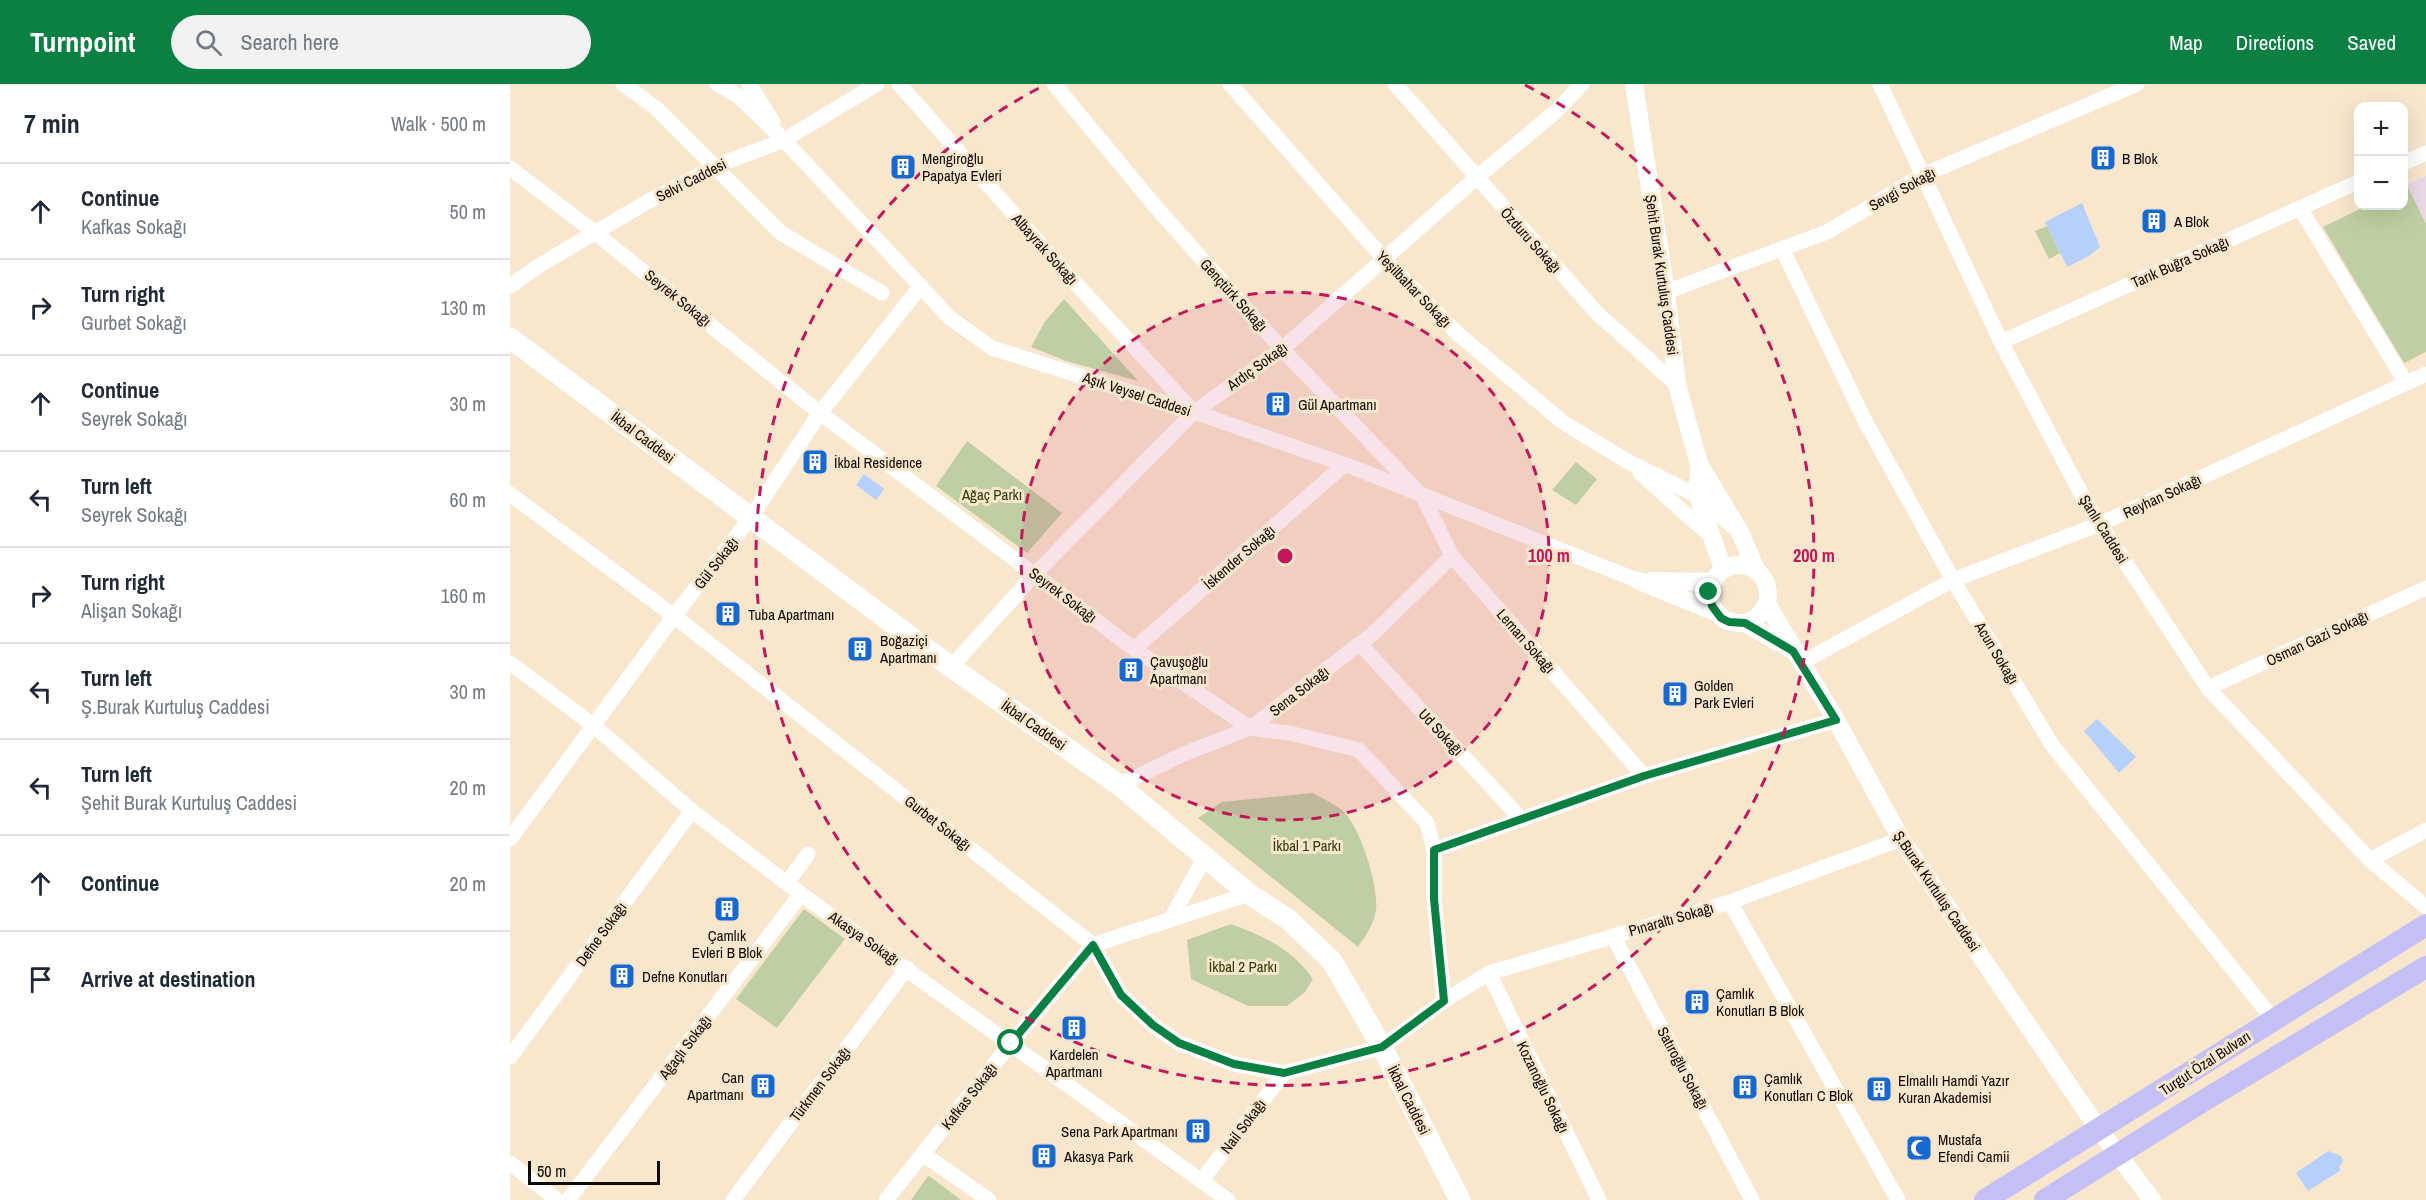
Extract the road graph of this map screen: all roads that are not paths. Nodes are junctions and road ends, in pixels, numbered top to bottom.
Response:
1 (622, 84) edge
2 (717, 84) edge
3 (749, 84) edge
4 (877, 84) edge
5 (899, 84) edge
6 (1054, 84) edge
7 (1230, 84) edge
8 (1395, 84) edge
9 (1582, 84) edge
10 (1634, 84) edge
11 (1880, 84) edge
12 (2137, 84) edge
13 (783, 140) junction
14 (2426, 153) edge
15 (2408, 161) edge
16 (716, 166) junction
17 (510, 168) edge
18 (1923, 175) junction
19 (1476, 178) junction
20 (2354, 184) edge
21 (2300, 208) junction
22 (594, 232) junction
23 (1782, 248) junction
24 (1384, 259) junction
25 (510, 286) edge
26 (921, 286) junction
27 (1666, 292) junction
28 (882, 293) dead end
29 (510, 338) edge
30 (2001, 342) junction
31 (1282, 349) junction
32 (2426, 374) edge
33 (2406, 383) junction
34 (1677, 385) junction
35 (1194, 412) junction
36 (820, 413) junction
37 (1627, 461) junction
38 (1699, 464) junction
39 (1344, 465) junction
40 (510, 494) edge
41 (1423, 496) junction
42 (1698, 496) junction
43 (751, 517) junction
44 (2100, 524) junction
45 (1741, 534) junction
46 (1714, 539) junction
47 (1452, 556) junction
48 (1756, 570) junction
49 (1035, 574) junction
50 (1718, 575) junction
51 (1953, 580) junction
52 (1639, 581) junction
53 (2426, 588) edge
54 (1767, 604) junction
55 (1715, 612) junction
56 (674, 616) junction
57 (1745, 623) junction
58 (1360, 644) junction
59 (1134, 649) junction
60 (1797, 657) junction
61 (510, 663) edge
62 (951, 667) junction
63 (2208, 688) junction
64 (1836, 720) junction
65 (593, 725) junction
66 (1250, 728) junction
67 (1644, 776) junction
68 (1119, 785) junction
69 (692, 811) junction
70 (1522, 820) junction
71 (2426, 830) edge
72 (510, 839) edge
73 (1901, 839) junction
74 (1434, 850) junction
75 (808, 854) dead end
76 (1205, 857) junction
77 (2370, 860) junction
78 (787, 883) junction
79 (801, 894) junction
80 (1249, 894) junction
81 (1730, 903) junction
82 (2426, 907) edge
83 (1170, 920) junction
84 (2426, 925) edge
85 (1613, 936) junction
86 (1093, 945) junction
87 (2426, 967) edge
88 (907, 968) junction
89 (1489, 973) junction
90 (1444, 1001) junction
91 (2273, 1019) junction
92 (1011, 1043) junction
93 (1382, 1047) junction
94 (510, 1057) edge
95 (1284, 1073) junction
96 (923, 1154) junction
97 (510, 1163) edge
98 (1202, 1180) junction
99 (557, 1200) edge
100 (568, 1200) edge
101 (733, 1200) edge
102 (886, 1200) edge
103 (989, 1200) edge
104 (1227, 1200) edge
105 (1460, 1200) edge
106 (1599, 1200) edge
107 (1752, 1200) edge
108 (1898, 1200) edge
109 (1984, 1200) edge
110 (2045, 1200) edge
111 (2152, 1200) edge

1 - 16 street
2 - 13 street, Aşık Veysel Caddesi
3 - 13 street
4 - 13 street, Selvi Caddesi
5 - 35 street, Albayrak Sokağı
6 - 31 street, Gençtürk Sokağı
7 - 24 street, Yeşilbahar Sokağı
8 - 19 street, Özduru Sokağı
9 - 19 street, Ardıç Sokağı
10 - 27 street, Şehit Burak Kurtuluş Caddesi
11 - 18 street, Şanlı Caddesi
12 - 18 street, Sevgi Sokağı
13 - 16 street, Selvi Caddesi
13 - 26 street, Aşık Veysel Caddesi
14 - 15 street
16 - 22 street, Selvi Caddesi
16 - 28 street
17 - 22 street, Seyrek Sokağı
18 - 23 street, Sevgi Sokağı
18 - 30 street, Şanlı Caddesi
19 - 24 street, Ardıç Sokağı
19 - 34 street, Özduru Sokağı
20 - 21 street, Tarık Buğra Sokağı
21 - 30 street, Tarık Buğra Sokağı
21 - 33 street
22 - 25 street, Selvi Caddesi
22 - 36 street, Seyrek Sokağı
23 - 27 street, Sevgi Sokağı
23 - 51 street, Acun Sokağı
24 - 31 street, Ardıç Sokağı
24 - 37 street, Yeşilbahar Sokağı
26 - 35 street, Aşık Veysel Caddesi
26 - 36 street, Gül Sokağı
27 - 34 street, Şehit Burak Kurtuluş Caddesi
29 - 43 main road, İkbal Caddesi
30 - 44 street, Şanlı Caddesi
31 - 35 street, Ardıç Sokağı
31 - 41 street, Gençtürk Sokağı
32 - 33 street, Reyhan Sokağı
33 - 44 street, Reyhan Sokağı
34 - 38 street, Şehit Burak Kurtuluş Caddesi
35 - 39 street, Aşık Veysel Caddesi
35 - 49 street, Ardıç Sokağı
36 - 43 street, Gül Sokağı
36 - 49 street, Seyrek Sokağı
37 - 42 street, Yeşilbahar Sokağı
37 - 46 street, Yeşilbahar Sokağı
38 - 42 street, Şehit Burak Kurtuluş Caddesi
38 - 45 street, Şehit Burak Kurtuluş Caddesi
39 - 41 street, Aşık Veysel Caddesi
39 - 59 street, İskender Sokağı
40 - 56 street, Gurbet Sokağı
41 - 47 street, Leman Sokağı
41 - 52 street, Aşık Veysel Caddesi
42 - 45 street, Yeşilbahar Sokağı
42 - 46 street, Şehit Burak Kurtuluş Caddesi
43 - 56 street, Gül Sokağı
43 - 62 main road, İkbal Caddesi
44 - 51 street, Reyhan Sokağı
44 - 63 street, Şanlı Caddesi
45 - 48 street, Şehit Burak Kurtuluş Caddesi
46 - 50 street, Şehit Burak Kurtuluş Caddesi
47 - 58 street, Sena Sokağı
47 - 67 street, Leman Sokağı
48 - 50 street
48 - 54 street
49 - 59 street, Seyrek Sokağı
49 - 62 street, Ardıç Sokağı
50 - 52 street, Aşık Veysel Caddesi
50 - 55 street
51 - 60 street, Reyhan Sokağı
51 - 91 street, Acun Sokağı
52 - 55 street, Aşık Veysel Caddesi
53 - 63 street, Osman Gazi Sokağı
54 - 57 street
54 - 60 street
55 - 57 street
56 - 65 street, Gül Sokağı
56 - 86 street, Gurbet Sokağı
57 - 60 street
58 - 66 street, Sena Sokağı
58 - 70 street, Ud Sokağı
59 - 66 street, Seyrek Sokağı
60 - 64 street, Ş.Burak Kurtuluş Caddesi
61 - 65 street, Akasya Sokağı
62 - 68 main road, İkbal Caddesi
63 - 77 street, Şanlı Caddesi
64 - 67 street
64 - 73 street, Ş.Burak Kurtuluş Caddesi
65 - 69 street, Akasya Sokağı
65 - 72 street, Gül Sokağı
66 - 68 street, Sena Sokağı
66 - 74 street, Seyrek Sokağı
67 - 70 street
68 - 76 main road, İkbal Caddesi
69 - 78 street, Akasya Sokağı
69 - 94 street, Defne Sokağı
70 - 74 street
71 - 77 street
73 - 81 street, Pınaraltı Sokağı
73 - 111 street, Ş.Burak Kurtuluş Caddesi
74 - 90 street, Seyrek Sokağı
75 - 78 street
76 - 80 main road, İkbal Caddesi
76 - 83 street
77 - 82 street, Şanlı Caddesi
78 - 79 street, Akasya Sokağı
79 - 88 street, Akasya Sokağı
79 - 100 street, Ağaçlı Sokağı
80 - 83 street
80 - 93 main road, İkbal Caddesi
81 - 85 street, Pınaraltı Sokağı
81 - 108 street
83 - 86 street
84 - 91 main road, Turgut Özal Bulvarı
85 - 89 street, Pınaraltı Sokağı
85 - 107 street, Satıroğlu Sokağı
86 - 92 street, Kafkas Sokağı
86 - 95 street, Gurbet Sokağı
87 - 110 main road, Turgut Özal Bulvarı
88 - 92 street, Akasya Sokağı
88 - 101 street, Türkmen Sokağı
89 - 90 street, Pınaraltı Sokağı
89 - 106 street, Kozanoğlu Sokağı
90 - 93 street
91 - 109 main road, Turgut Özal Bulvarı
92 - 96 street, Kafkas Sokağı
92 - 98 street, Akasya Sokağı
93 - 95 street, Gurbet Sokağı
93 - 105 main road, İkbal Caddesi
95 - 98 street, Nail Sokağı
96 - 102 street, Kafkas Sokağı
96 - 103 street
97 - 99 street
98 - 104 street, Akasya Sokağı

